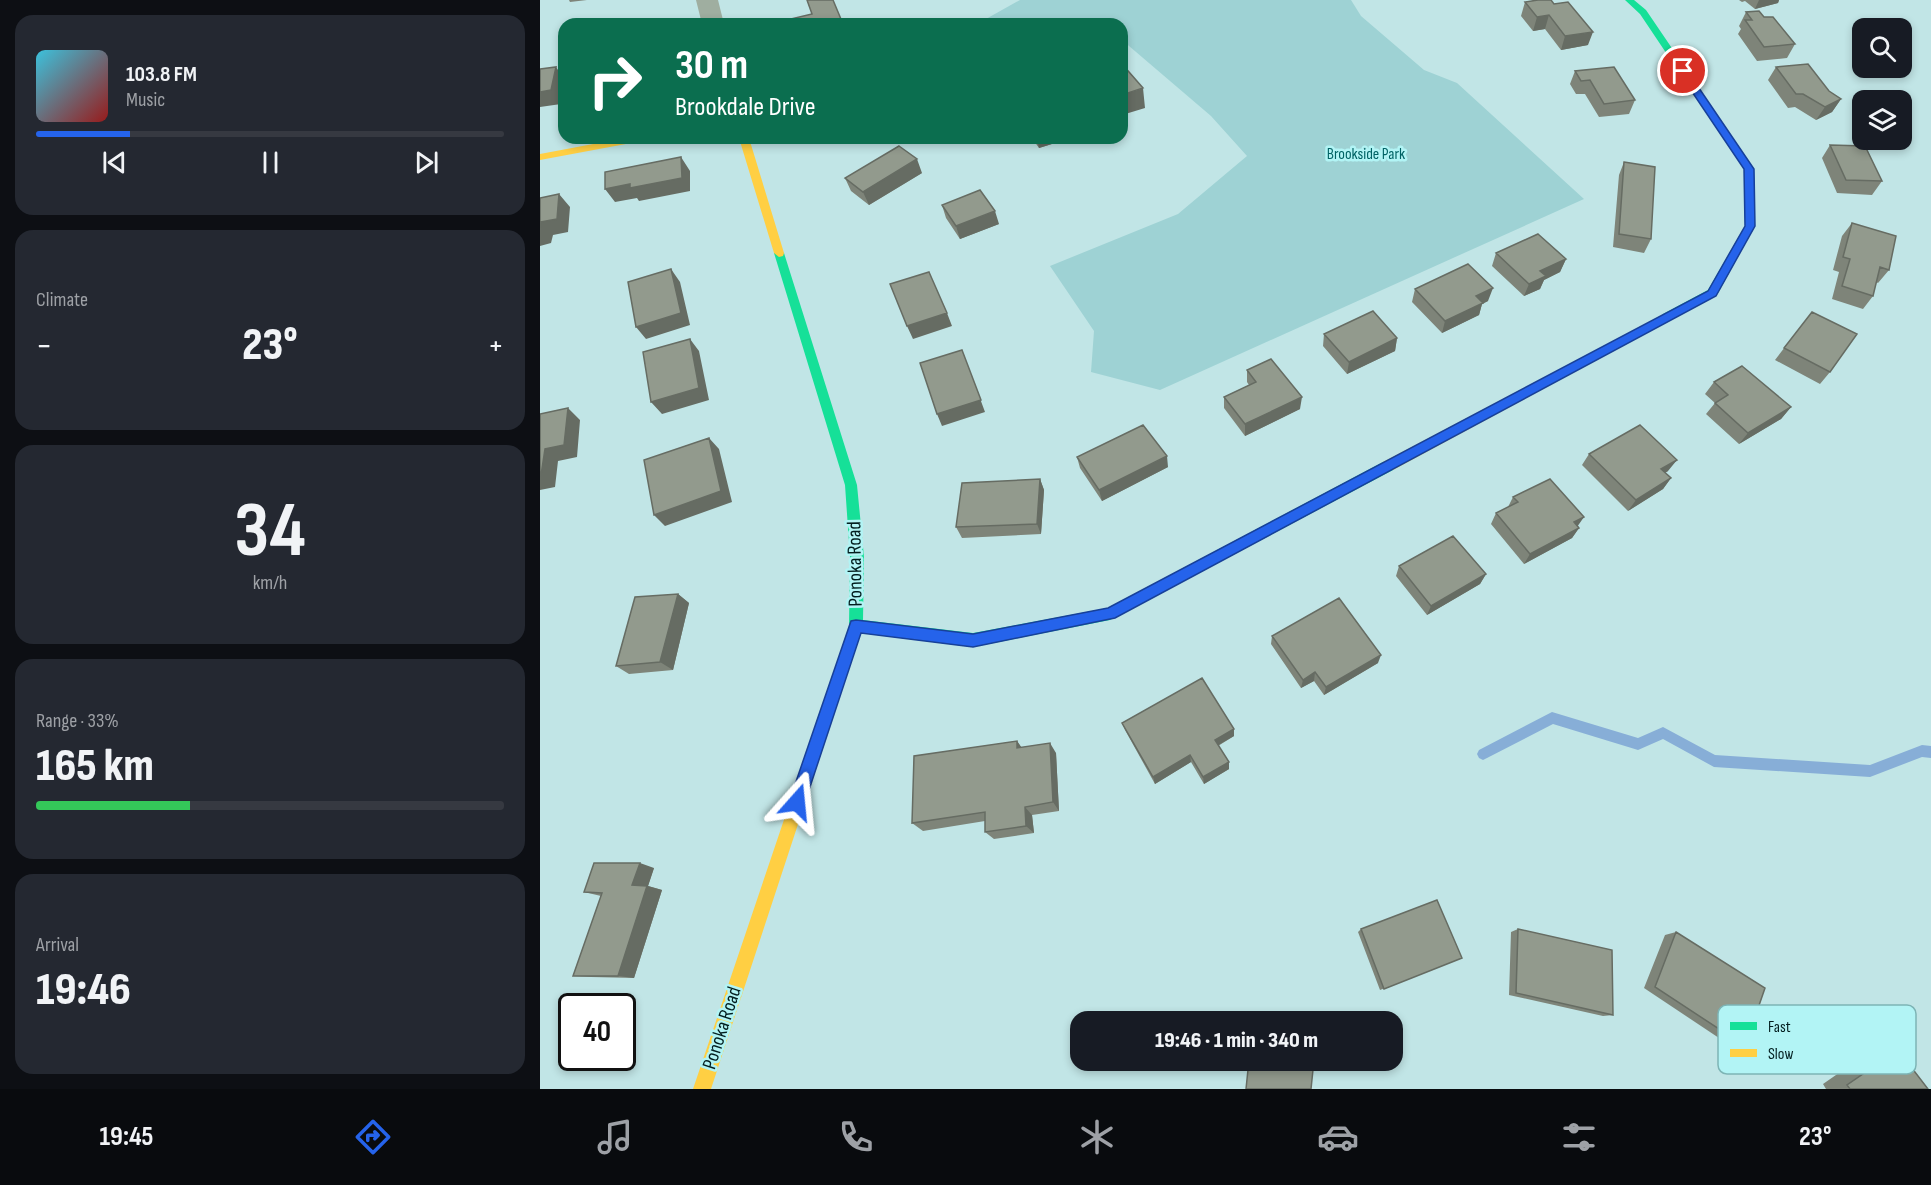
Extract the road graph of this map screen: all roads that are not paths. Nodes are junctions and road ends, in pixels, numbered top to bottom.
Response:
1 (707, 0) edge
2 (1629, 0) edge
3 (712, 18) edge
4 (610, 144) edge
5 (746, 144) edge
6 (540, 157) edge
7 (856, 626) junction
8 (702, 1089) edge

1 - 3 street
2 - 7 street
4 - 6 street
5 - 7 street, Ponoka Road
7 - 8 street, Ponoka Road

